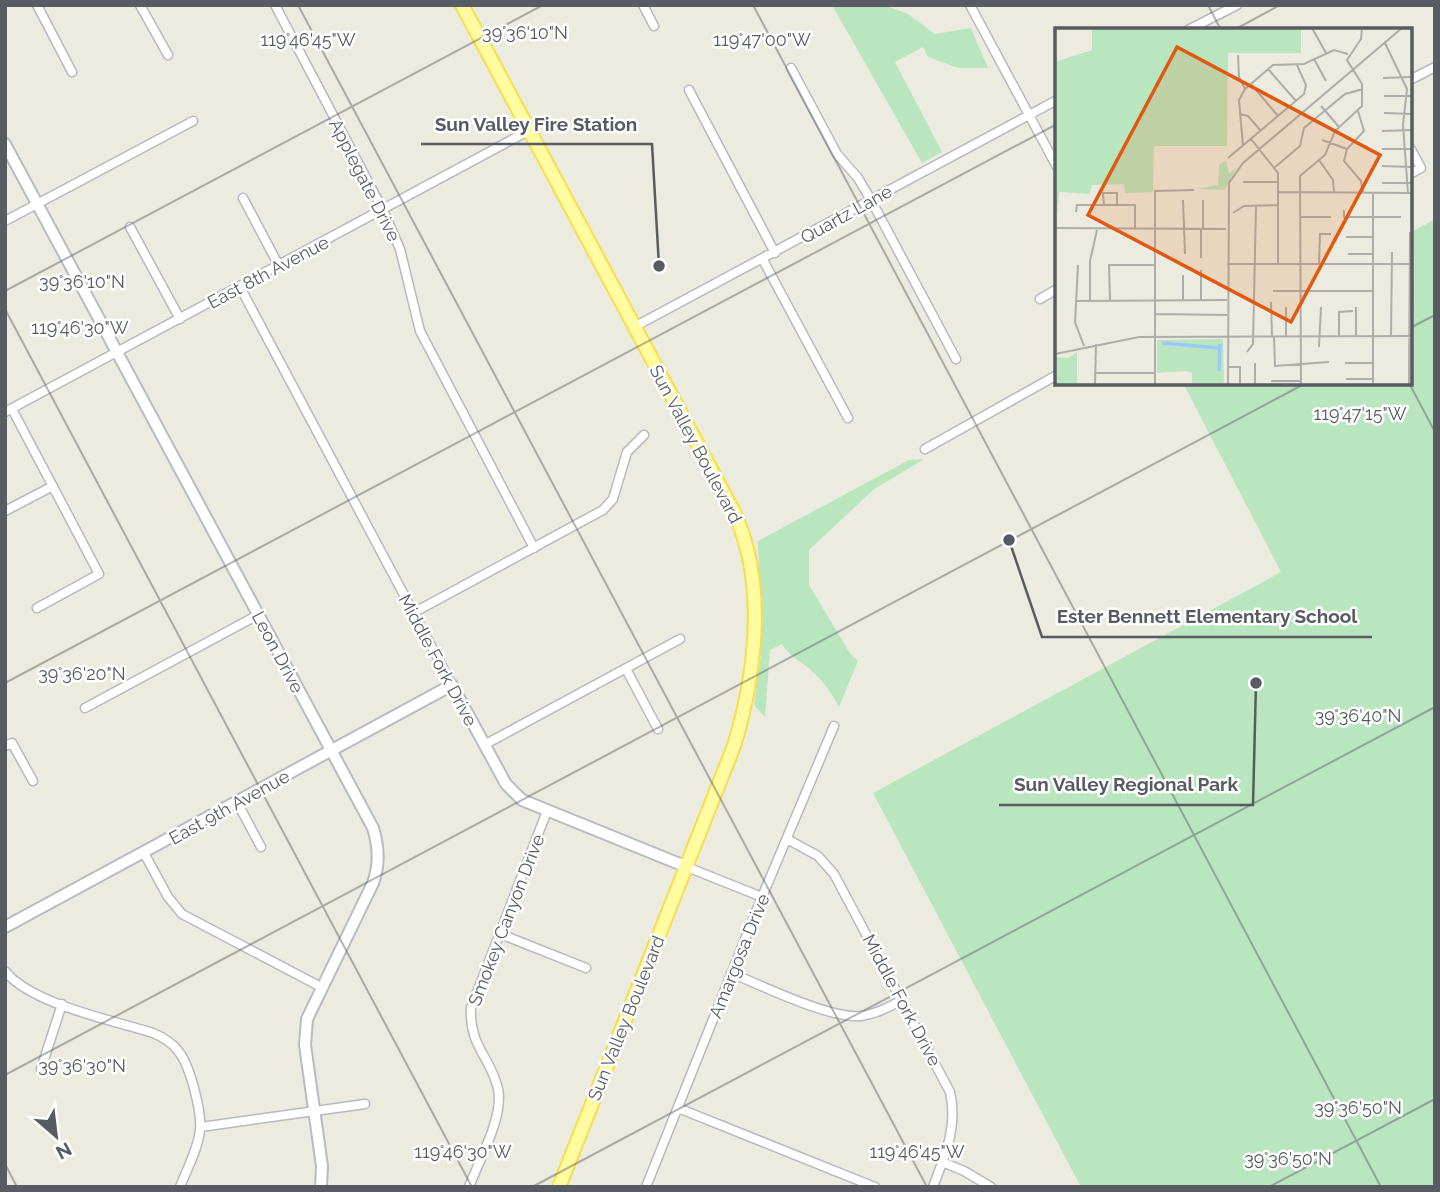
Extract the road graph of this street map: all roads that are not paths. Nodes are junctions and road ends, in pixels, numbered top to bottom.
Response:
1 (37, 5) edge
2 (140, 5) edge
3 (275, 5) edge
4 (462, 5) edge
5 (643, 5) edge
6 (970, 5) edge
7 (1237, 5) edge
8 (654, 26) dead end
9 (1192, 28) edge
10 (168, 55) dead end
11 (1435, 67) edge
12 (790, 68) dead end
13 (72, 72) dead end
14 (1412, 79) edge
15 (689, 90) dead end
16 (1055, 101) edge
17 (1029, 116) junction
18 (193, 121) dead end
19 (530, 130) junction
20 (5, 144) edge
21 (1412, 152) edge
22 (1055, 163) edge
23 (1412, 173) edge
24 (243, 198) dead end
25 (871, 200) junction
26 (37, 204) junction
27 (383, 209) junction
28 (5, 221) edge
29 (130, 227) dead end
30 (775, 253) junction
31 (763, 260) junction
32 (279, 266) junction
33 (240, 287) junction
34 (1055, 290) edge
35 (1040, 299) dead end
36 (180, 319) junction
37 (634, 327) junction
38 (116, 353) junction
39 (956, 359) dead end
40 (1055, 376) edge
41 (9, 411) edge
42 (848, 418) dead end
43 (644, 435) dead end
44 (925, 449) dead end
45 (53, 486) junction
46 (5, 511) edge
47 (534, 548) junction
48 (37, 608) dead end
49 (413, 613) junction
50 (258, 615) junction
51 (680, 639) dead end
52 (626, 668) junction
53 (452, 685) junction
54 (85, 708) dead end
55 (834, 726) dead end
56 (658, 729) dead end
57 (484, 745) junction
58 (5, 746) edge
59 (332, 751) junction
60 (33, 781) dead end
61 (237, 803) junction
62 (547, 811) junction
63 (788, 839) junction
64 (261, 847) dead end
65 (144, 853) junction
66 (687, 867) junction
67 (762, 897) junction
68 (5, 927) edge
69 (498, 933) junction
70 (586, 968) dead end
71 (5, 971) edge
72 (732, 973) junction
73 (321, 987) junction
74 (902, 1000) junction
75 (62, 1004) junction
76 (41, 1069) dead end
77 (365, 1104) dead end
78 (678, 1108) junction
79 (314, 1111) junction
80 (201, 1127) junction
81 (942, 1162) junction
82 (180, 1187) edge
83 (321, 1187) edge
84 (468, 1187) edge
85 (559, 1187) edge
86 (646, 1187) edge
87 (875, 1187) edge
88 (933, 1187) edge
89 (991, 1187) edge

1 - 13 street
2 - 10 street
3 - 27 street, Applegate Drive
4 - 19 main road, Sun Valley Boulevard
5 - 8 street
6 - 17 street
7 - 9 street
11 - 14 street
12 - 25 street
15 - 30 street
16 - 17 street, Quartz Lane
17 - 22 street
17 - 25 street, Quartz Lane
18 - 26 street
19 - 27 street, East 8th Avenue
19 - 37 main road, Sun Valley Boulevard
20 - 26 street, Leon Drive
21 - 23 street
24 - 32 street
25 - 30 street, Quartz Lane
25 - 39 street
26 - 28 street
26 - 38 street, Leon Drive
27 - 32 street, East 8th Avenue
27 - 47 street, Applegate Drive
29 - 36 street
30 - 31 street, Quartz Lane
31 - 37 street, Quartz Lane
31 - 42 street
32 - 33 street, East 8th Avenue
33 - 36 street, East 8th Avenue
33 - 49 street, Middle Fork Drive
34 - 35 street
36 - 38 street, East 8th Avenue
37 - 66 main road, Sun Valley Boulevard
38 - 41 street, East 8th Avenue
38 - 50 street, Leon Drive
40 - 44 street
41 - 45 street
43 - 47 street
45 - 46 street
45 - 48 street
47 - 49 street
49 - 53 street, Middle Fork Drive
50 - 54 street
50 - 59 street, Leon Drive
51 - 52 street
52 - 56 street
52 - 57 street
53 - 57 street, Middle Fork Drive
53 - 59 street, East 9th Avenue
55 - 63 street, Amargosa Drive
57 - 62 street, Middle Fork Drive
58 - 60 street
59 - 61 street, East 9th Avenue
59 - 73 street, Leon Drive
61 - 64 street
61 - 65 street, East 9th Avenue
62 - 66 street, Middle Fork Drive
62 - 69 street, Smokey Canyon Drive
63 - 67 street, Amargosa Drive
63 - 74 street, Middle Fork Drive
65 - 68 street, East 9th Avenue
65 - 73 street
66 - 67 street, Middle Fork Drive
66 - 85 main road, Sun Valley Boulevard
67 - 72 street, Amargosa Drive
69 - 70 street
69 - 84 street, Smokey Canyon Drive
71 - 75 street
72 - 74 street
72 - 78 street, Amargosa Drive
73 - 79 street, Leon Drive
74 - 81 street, Middle Fork Drive
75 - 76 street
75 - 80 street
77 - 79 street
78 - 86 street, Amargosa Drive
78 - 87 street
79 - 80 street
79 - 83 street, Leon Drive
80 - 82 street
81 - 88 street, Middle Fork Drive
81 - 89 street

